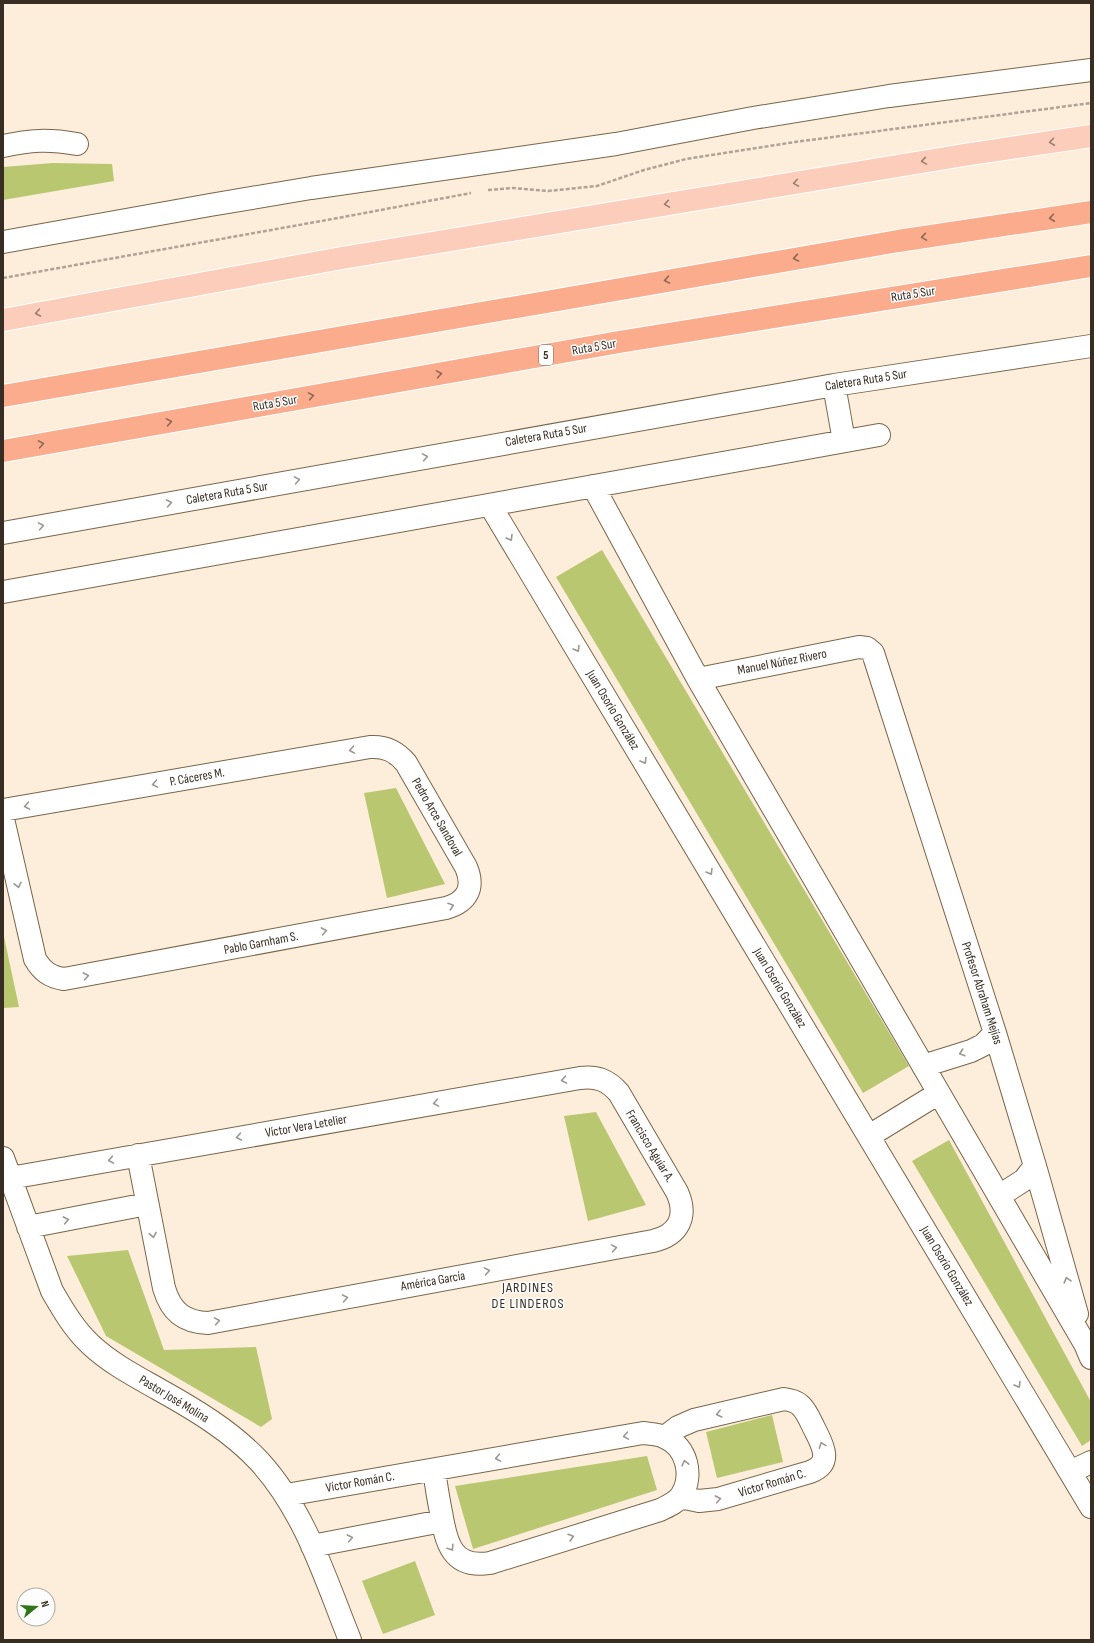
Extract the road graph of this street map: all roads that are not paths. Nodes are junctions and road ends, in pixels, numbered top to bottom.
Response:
1 (1091, 70) edge
2 (1091, 136) edge
3 (76, 144) dead end
4 (3, 146) edge
5 (1091, 212) edge
6 (3, 242) edge
7 (1091, 266) edge
8 (3, 320) edge
9 (1091, 346) edge
10 (834, 385) junction
11 (3, 396) edge
12 (879, 435) dead end
13 (844, 441) junction
14 (3, 451) edge
15 (593, 486) junction
16 (490, 505) junction
17 (3, 533) edge
18 (3, 592) edge
19 (867, 648) joint
20 (698, 679) junction
21 (390, 749) joint
22 (3, 810) edge
23 (3, 819) edge
24 (7, 860) edge
25 (469, 892) joint
26 (995, 1033) junction
27 (923, 1066) junction
28 (603, 1080) joint
29 (939, 1093) junction
30 (869, 1136) junction
31 (138, 1155) junction
32 (1035, 1166) junction
33 (7, 1168) edge
34 (998, 1196) junction
35 (147, 1204) junction
36 (680, 1221) joint
37 (28, 1227) junction
38 (1088, 1351) edge
39 (665, 1437) junction
40 (1091, 1462) edge
41 (434, 1470) junction
42 (1070, 1472) junction
43 (286, 1495) junction
44 (680, 1497) junction
45 (1091, 1507) edge
46 (442, 1521) junction
47 (312, 1546) junction
48 (350, 1640) edge

1 - 6 street
2 -> 8 main road
3 - 4 street
5 -> 11 highway
14 -> 7 highway, Ruta 5 Sur / 5
9 - 10 street, Caletera Ruta 5 Sur
10 - 13 street
17 -> 10 street, Caletera Ruta 5 Sur
12 - 13 street
13 - 15 street
15 - 16 street
15 - 20 street
16 - 18 street
16 -> 30 street, Juan Osorio González
19 - 20 street, Manuel Núñez Rivero
19 - 26 street, Profesor Abraham Mejías
20 - 27 street
21 -> 22 street, P. Cáceres M.
21 - 25 street, Pedro Arce Sandoval
23 - 24 street
24 -> 25 street, Pablo Garnham S.
26 -> 27 street
26 - 32 street, Profesor Abraham Mejías
27 - 29 street
28 -> 31 street, Víctor Vera Letelier
28 - 36 street, Francisco Aguiar A.
29 - 30 street
29 - 34 street
30 -> 42 street, Juan Osorio González
31 -> 33 street, Víctor Vera Letelier
31 - 35 street
32 - 34 street
38 -> 32 street, Profesor Abraham Mejías
33 - 37 street, Pastor José Molina
34 - 38 street
35 -> 36 street, América García
37 -> 35 street
37 - 43 street, Pastor José Molina
39 -> 41 street, Víctor Román C.
44 -> 39 street
44 -> 39 street, Víctor Román C.
40 - 42 street
41 - 43 street, Víctor Román C.
41 - 46 street
42 - 45 street, Juan Osorio González
43 - 47 street, Pastor José Molina
46 -> 44 street
47 -> 46 street
47 - 48 street, Pastor José Molina

